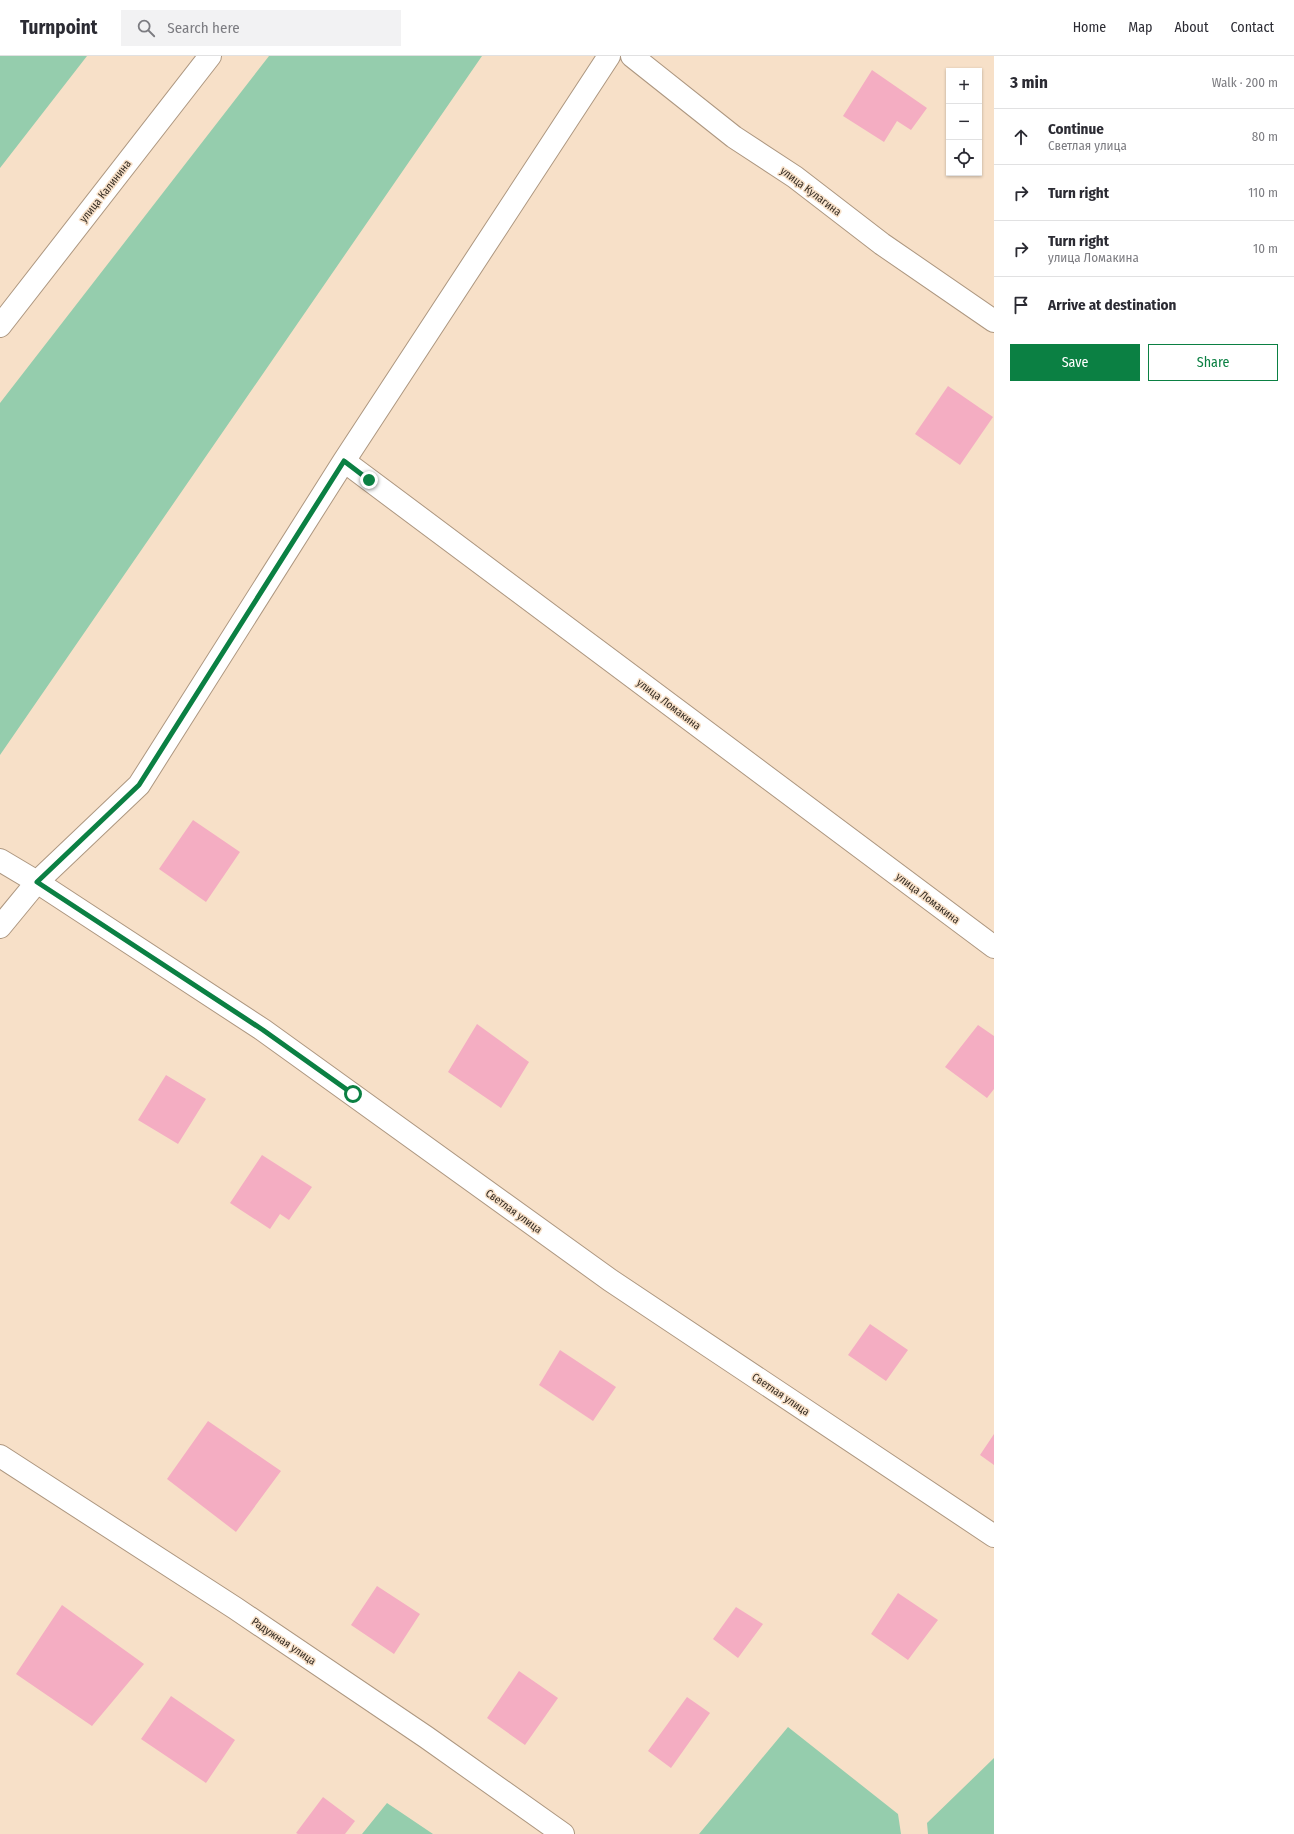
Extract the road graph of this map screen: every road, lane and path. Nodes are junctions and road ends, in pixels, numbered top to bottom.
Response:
1 (210, 56) edge
2 (609, 56) edge
3 (632, 56) edge
4 (994, 321) edge
5 (0, 326) edge
6 (344, 461) junction
7 (0, 860) edge
8 (37, 882) junction
9 (0, 927) edge
10 (994, 947) edge
11 (0, 1456) edge
12 (994, 1536) edge
13 (564, 1834) edge

1 - 5 street, улица Калинина
2 - 6 street
3 - 4 street, улица Кулагина
6 - 8 street
6 - 10 street, улица Ломакина
7 - 8 street, Светлая улица
8 - 9 street
8 - 12 street, Светлая улица
11 - 13 street, Радужная улица

